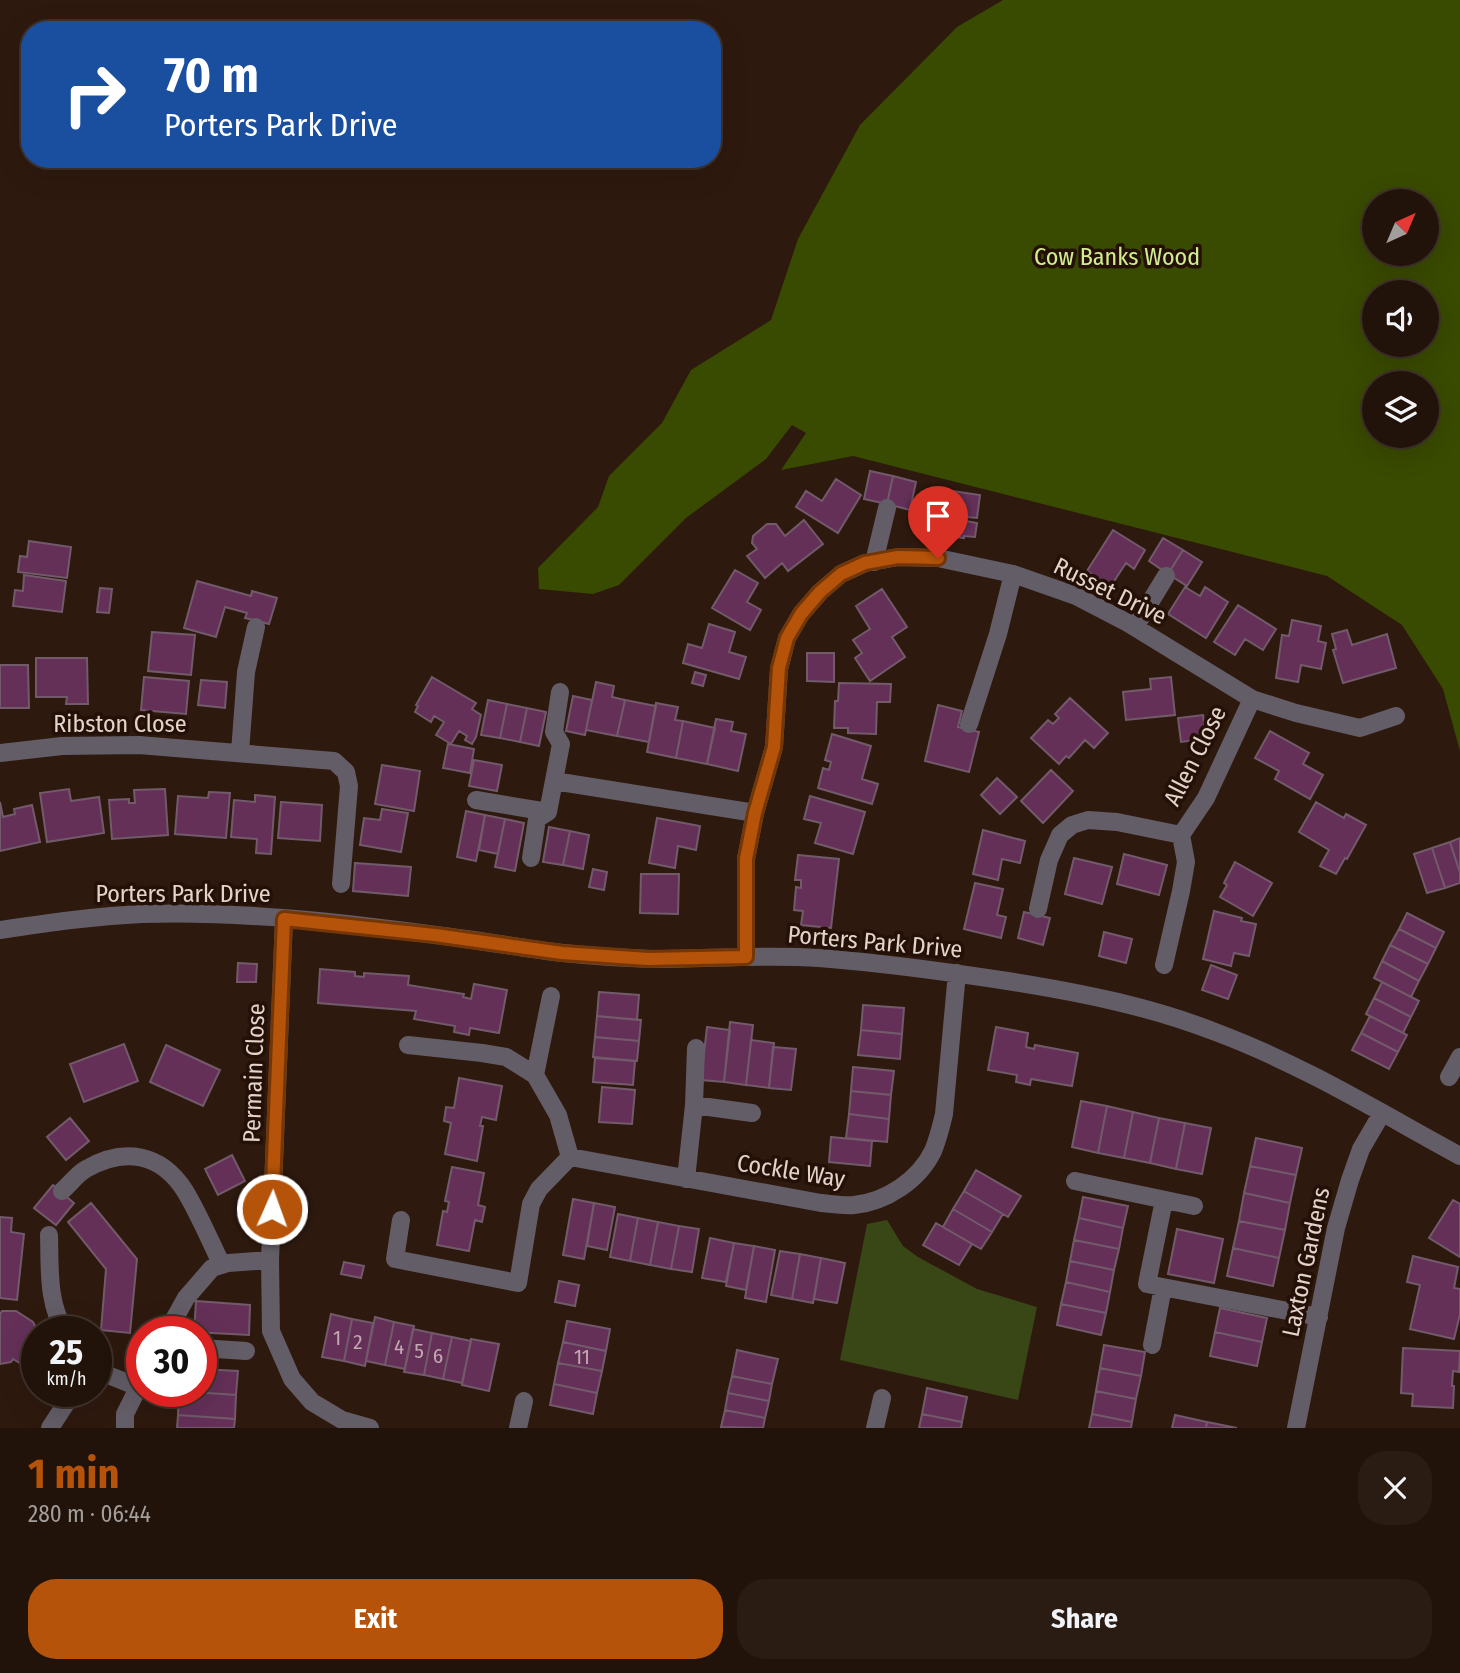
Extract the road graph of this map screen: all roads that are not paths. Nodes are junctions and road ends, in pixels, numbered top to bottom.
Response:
1 (887, 508) dead end
2 (874, 562) junction
3 (1013, 574) junction
4 (1166, 576) dead end
5 (256, 627) dead end
6 (1135, 627) junction
7 (560, 692) dead end
8 (1252, 699) junction
9 (1396, 716) dead end
10 (968, 724) dead end
11 (0, 752) edge
12 (240, 752) junction
13 (554, 781) junction
14 (476, 800) dead end
15 (548, 812) junction
16 (755, 813) junction
17 (1181, 835) junction
18 (531, 858) dead end
19 (341, 884) dead end
20 (1038, 909) dead end
21 (284, 919) junction
22 (0, 930) edge
23 (746, 957) junction
24 (1164, 965) dead end
25 (957, 973) junction
26 (551, 996) dead end
27 (408, 1045) dead end
28 (696, 1048) dead end
29 (1460, 1057) edge
30 (535, 1075) junction
31 (1449, 1077) dead end
32 (694, 1105) junction
33 (752, 1113) dead end
34 (1382, 1113) junction
35 (1460, 1156) edge
36 (570, 1157) junction
37 (686, 1179) junction
38 (1075, 1181) dead end
39 (62, 1191) dead end
40 (1164, 1200) junction
41 (1194, 1206) dead end
42 (401, 1220) dead end
43 (49, 1235) dead end
44 (270, 1260) junction
45 (222, 1265) junction
46 (1163, 1287) junction
47 (58, 1316) edge
48 (176, 1316) edge
49 (1319, 1318) junction
50 (1152, 1345) dead end
51 (217, 1349) edge
52 (246, 1351) dead end
53 (882, 1398) dead end
54 (524, 1401) dead end
55 (64, 1407) edge
56 (128, 1407) edge
57 (50, 1428) edge
58 (125, 1428) edge
59 (370, 1428) edge
60 (518, 1428) edge
61 (875, 1428) edge
62 (1296, 1428) edge

1 - 2 street
2 - 3 street, Russet Drive
2 - 16 street, Russet Drive
3 - 6 street, Russet Drive
3 - 10 street
4 - 6 street
5 - 12 street
6 - 8 street, Russet Drive
7 - 13 street
8 - 9 street, Russet Drive
8 - 17 street, Allen Close
11 - 12 street, Ribston Close
12 - 19 street, Ribston Close
13 - 15 street
13 - 16 street
14 - 15 street
15 - 18 street
16 - 23 street, Russet Drive
17 - 20 street
17 - 24 street
21 - 22 street, Porters Park Drive
21 - 23 street, Porters Park Drive
21 - 44 street, Permain Close
23 - 25 street, Porters Park Drive
25 - 34 street, Porters Park Drive
25 - 37 street, Cockle Way
26 - 30 street
27 - 30 street
28 - 32 street
29 - 31 street
30 - 36 street
32 - 33 street
32 - 37 street
34 - 35 street, Porters Park Drive
34 - 49 street, Laxton Gardens
36 - 37 street, Cockle Way
36 - 42 street
38 - 40 street
39 - 45 street
40 - 41 street
40 - 46 street
43 - 47 street
44 - 45 street
44 - 59 street, Permain Close
45 - 48 street
46 - 49 street
46 - 50 street
49 - 62 street, Laxton Gardens
51 - 52 street
53 - 61 street
54 - 60 street
55 - 57 street
56 - 58 street

